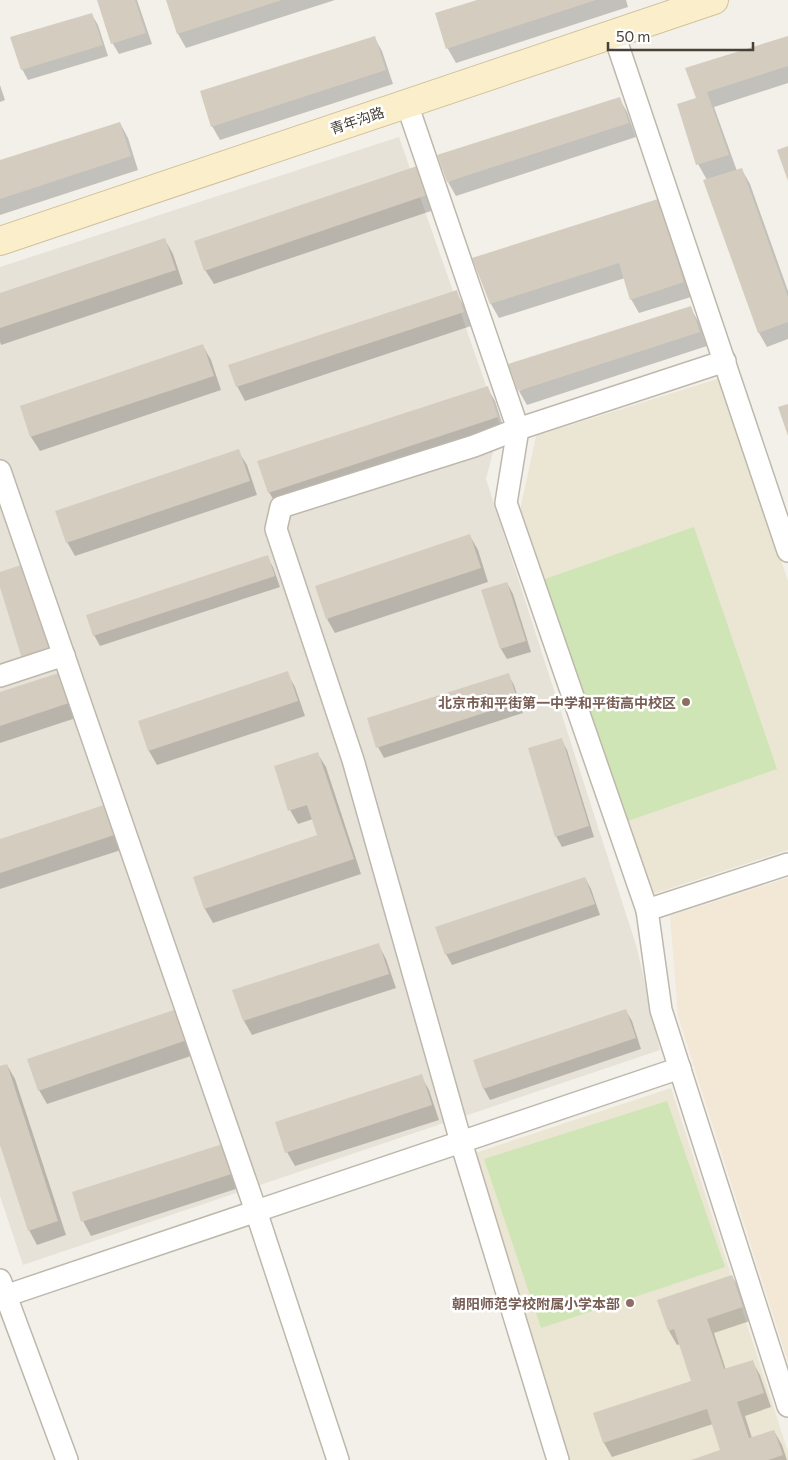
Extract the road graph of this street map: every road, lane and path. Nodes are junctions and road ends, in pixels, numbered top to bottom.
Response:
1 (714, 0) edge
2 (614, 34) junction
3 (407, 104) junction
4 (0, 241) edge
5 (725, 361) junction
6 (518, 429) junction
7 (0, 471) edge
8 (788, 551) edge
9 (64, 656) junction
10 (0, 676) edge
11 (788, 864) edge
12 (647, 910) junction
13 (680, 1068) junction
14 (461, 1142) junction
15 (256, 1211) junction
16 (3, 1288) edge
17 (788, 1406) edge
18 (68, 1460) edge
19 (338, 1460) edge
20 (558, 1460) edge

1 - 2 street, 青年沟路
2 - 3 street, 青年沟路
2 - 5 street
3 - 4 street, 青年沟路
3 - 6 street
5 - 6 street
5 - 8 street
6 - 12 street
6 - 14 street
7 - 9 street
9 - 10 street
9 - 15 street
11 - 12 street
12 - 13 street
13 - 14 street
13 - 17 street
14 - 15 street
14 - 20 street
15 - 16 street
15 - 19 street
16 - 18 street

